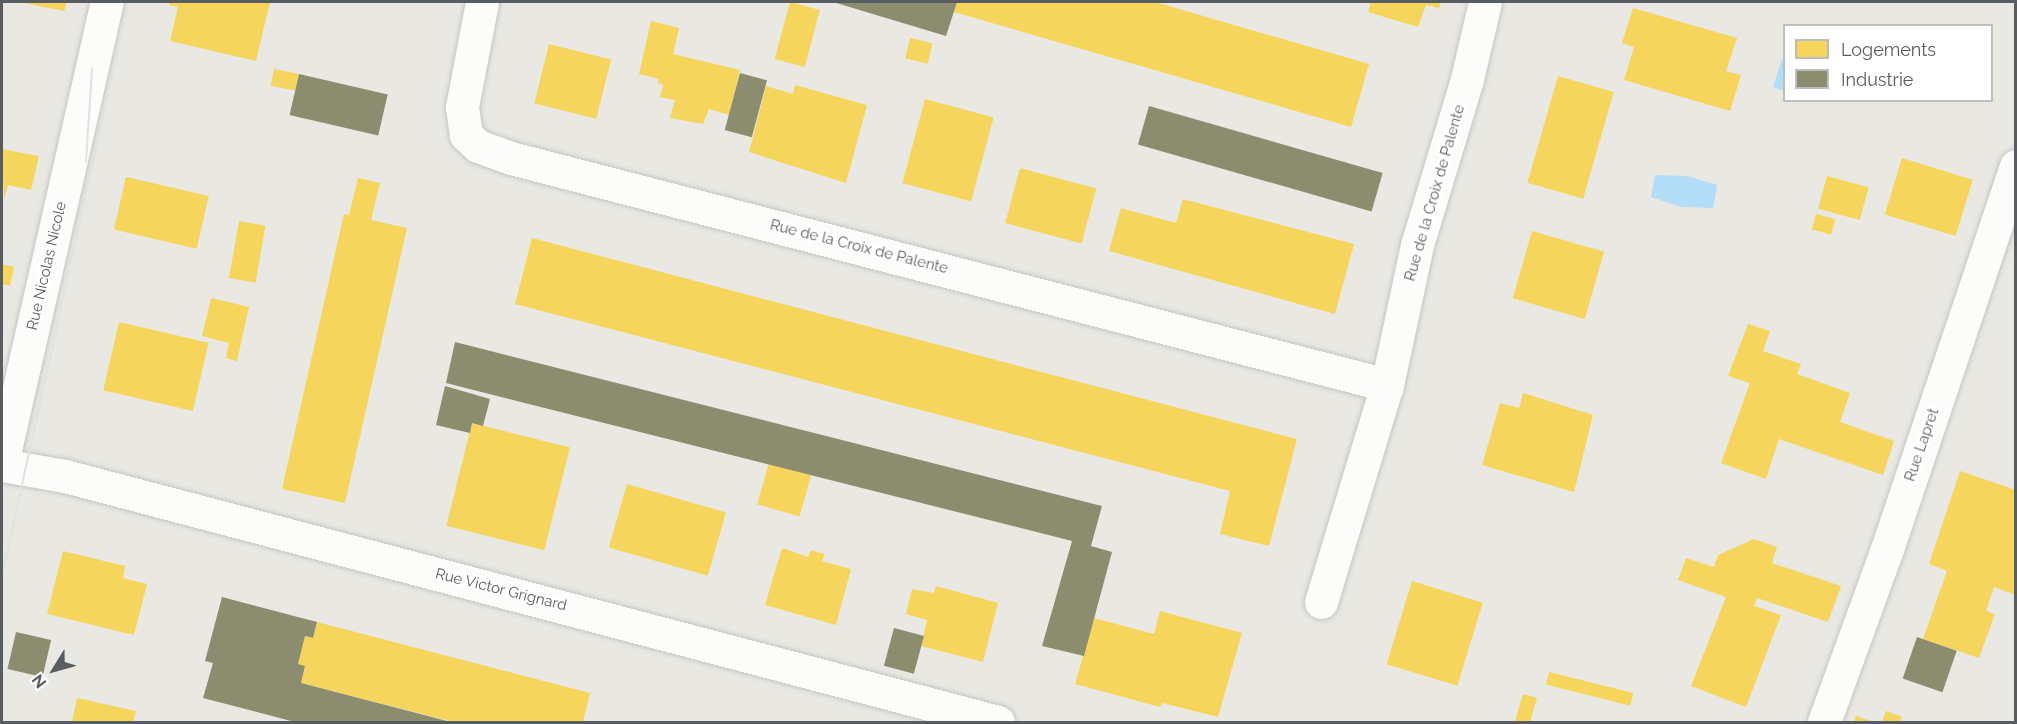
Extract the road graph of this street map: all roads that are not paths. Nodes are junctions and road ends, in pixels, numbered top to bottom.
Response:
1 (107, 2) edge
2 (482, 2) edge
3 (1485, 2) edge
4 (2016, 166) edge
5 (1387, 385) junction
6 (2, 464) edge
7 (1321, 602) dead end
8 (998, 723) edge
9 (1824, 723) edge

1 - 6 street, Rue Nicolas Nicole
2 - 5 street, Rue de la Croix de Palente
3 - 5 street, Rue de la Croix de Palente
4 - 9 street, Rue Lapret
5 - 7 street, Rue de la Croix de Palente
6 - 8 street, Rue Victor Grignard

